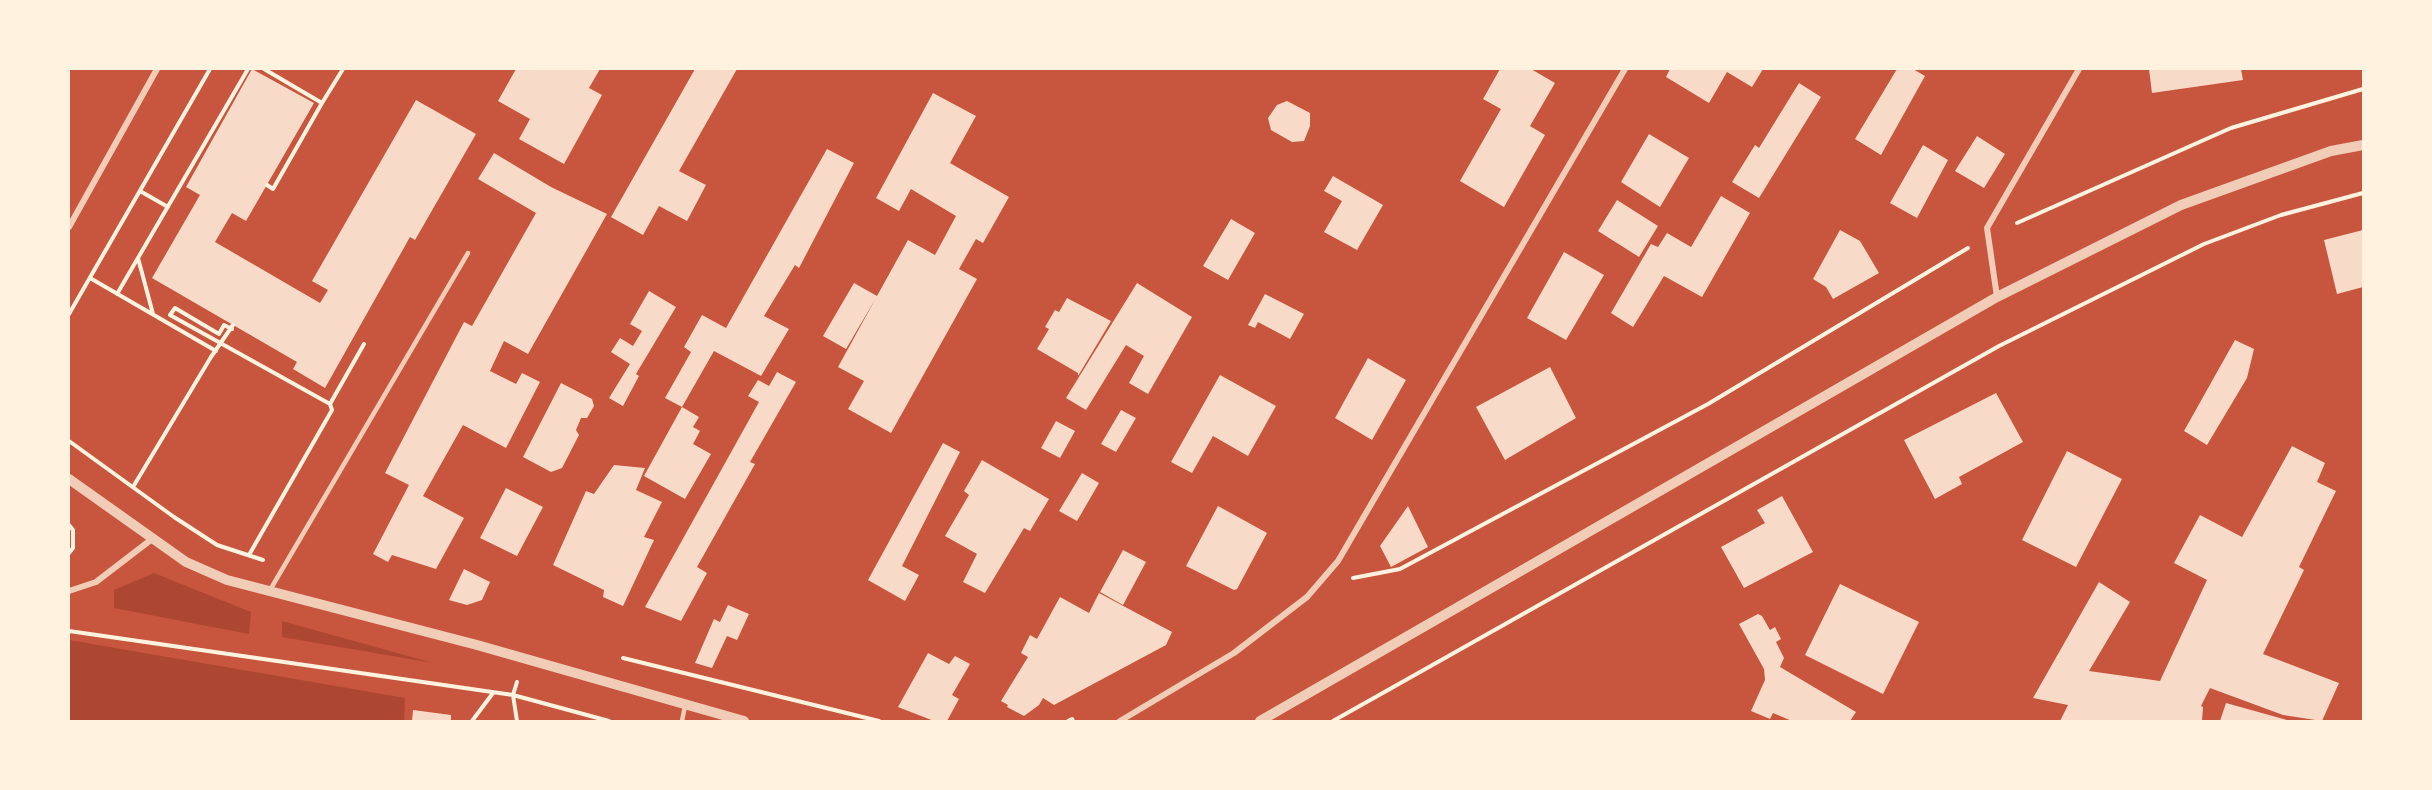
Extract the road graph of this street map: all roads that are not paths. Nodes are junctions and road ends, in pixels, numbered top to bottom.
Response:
1 (157, 69) edge
2 (1625, 69) edge
3 (2079, 69) edge
4 (2363, 144) edge
5 (69, 227) edge
6 (468, 253) dead end
7 (1997, 297) junction
8 (69, 479) edge
9 (152, 539) junction
10 (69, 591) edge
11 (269, 592) junction
12 (686, 703) junction
13 (682, 721) edge
14 (744, 721) edge
15 (1120, 721) edge
16 (1260, 721) edge

1 - 5 street
2 - 15 street
3 - 7 street
4 - 7 street
6 - 11 lane
7 - 16 street
8 - 9 street
9 - 10 street
9 - 11 street
11 - 12 street
12 - 13 lane
12 - 14 street

